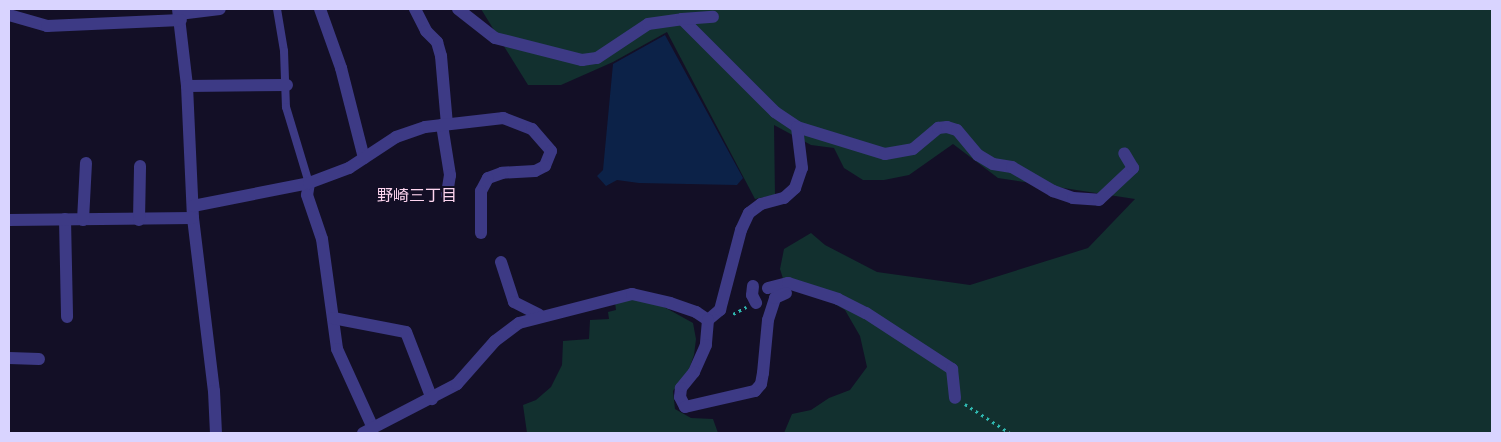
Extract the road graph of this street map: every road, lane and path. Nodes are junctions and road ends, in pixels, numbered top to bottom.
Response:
1 (220, 9) edge
2 (277, 9) edge
3 (320, 9) edge
4 (415, 9) edge
5 (458, 9) edge
6 (11, 13) edge
7 (179, 14) edge
8 (714, 17) dead end
9 (682, 19) junction
10 (286, 85) junction
11 (187, 86) junction
12 (444, 124) junction
13 (797, 127) junction
14 (1124, 154) dead end
15 (364, 158) junction
16 (86, 163) dead end
17 (140, 166) dead end
18 (309, 183) junction
19 (447, 195) dead end
20 (193, 212) junction
21 (65, 219) junction
22 (9, 220) edge
23 (83, 220) junction
24 (139, 220) junction
25 (481, 234) dead end
26 (502, 262) dead end
27 (753, 286) dead end
28 (768, 288) dead end
29 (786, 293) dead end
30 (756, 302) dead end
31 (720, 310) junction
32 (733, 314) dead end
33 (539, 315) junction
34 (67, 317) dead end
35 (333, 318) junction
36 (708, 320) junction
37 (9, 358) edge
38 (39, 359) dead end
39 (955, 398) joint
40 (432, 399) junction
41 (366, 432) edge
42 (216, 433) edge
43 (1010, 433) edge

1 - 7 street
2 - 10 lane
3 - 15 street
4 - 12 street
5 - 9 street
6 - 7 street
7 - 11 street
8 - 9 street
9 - 13 street
10 - 11 street
10 - 18 lane
11 - 20 street
12 - 15 street
12 - 19 street
12 - 25 street
13 - 14 street
13 - 31 street
15 - 18 street
16 - 23 street
17 - 24 street
18 - 20 street
18 - 35 street
20 - 24 street
20 - 42 street
21 - 22 street
21 - 23 street
21 - 34 street
23 - 24 street
26 - 33 street
27 - 30 street
28 - 39 street
29 - 36 street
31 - 32 street
31 - 36 street
33 - 36 street
33 - 40 street
35 - 40 street
35 - 41 street
37 - 38 street
39 - 43 path
40 - 41 street

